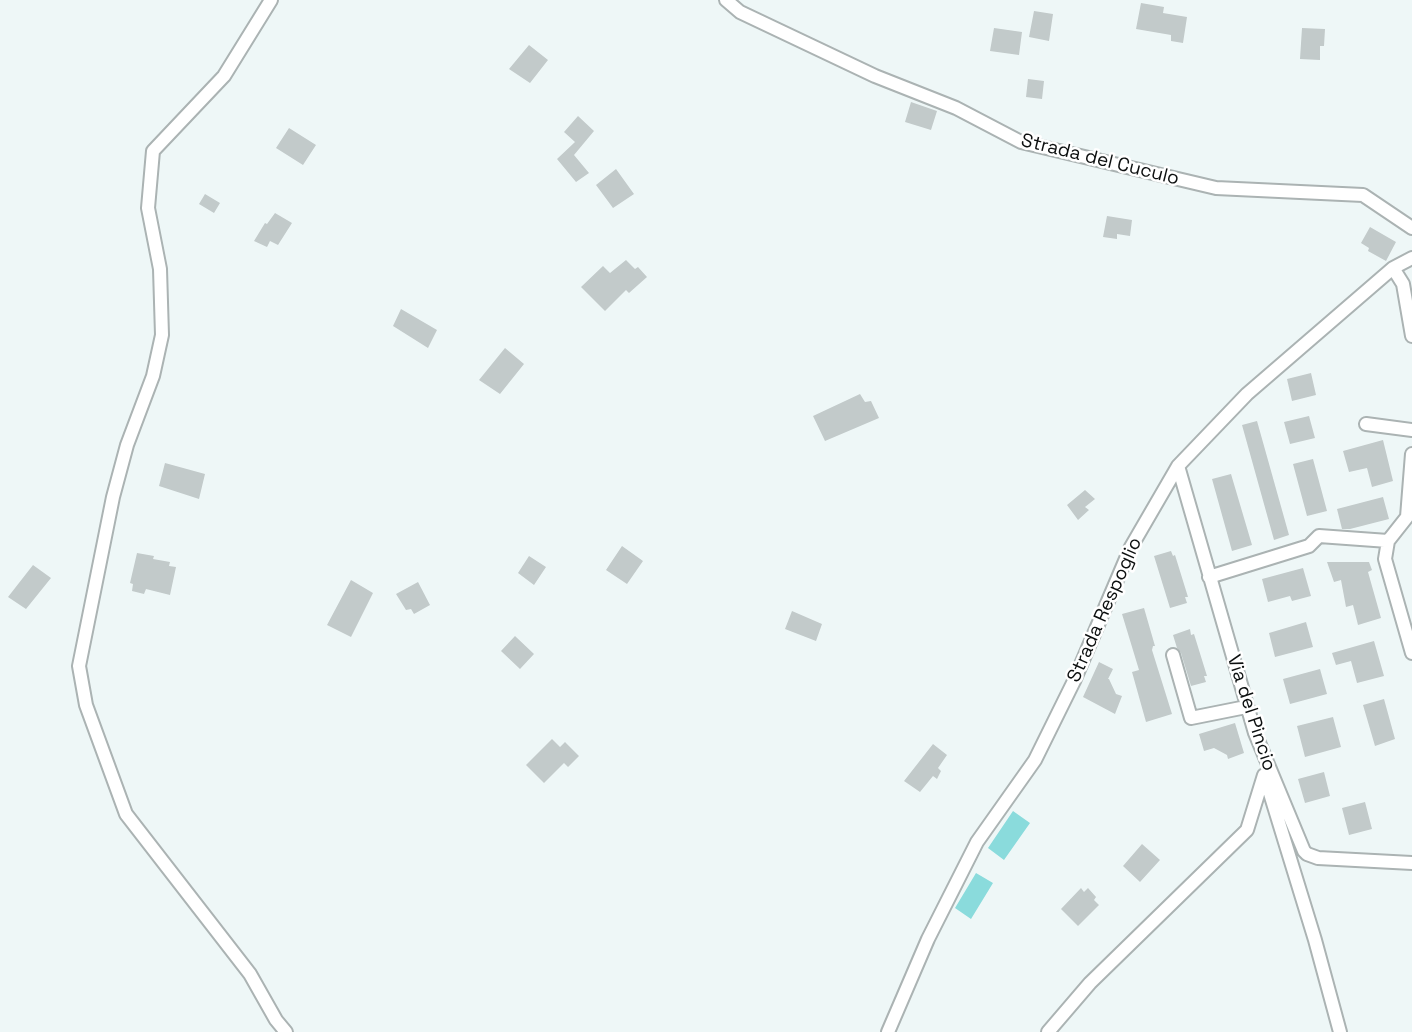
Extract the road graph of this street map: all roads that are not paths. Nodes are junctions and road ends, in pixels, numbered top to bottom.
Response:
1 (271, 0) edge
2 (726, 0) edge
3 (1412, 228) edge
4 (1412, 258) edge
5 (1393, 268) junction
6 (1412, 336) edge
7 (1366, 424) dead end
8 (1412, 430) edge
9 (1412, 454) edge
10 (1178, 466) junction
11 (1388, 541) junction
12 (1209, 576) junction
13 (1412, 653) edge
14 (1172, 655) dead end
15 (1246, 707) junction
16 (1255, 733) junction
17 (1264, 775) junction
18 (1412, 863) edge
19 (286, 1032) edge
20 (888, 1032) edge
21 (1048, 1032) edge
22 (1340, 1032) edge

1 - 19 street
2 - 3 street, Strada del Cuculo
4 - 5 street, Strada Respoglio
5 - 6 street
5 - 10 street, Strada Respoglio
7 - 8 street
9 - 11 street
10 - 12 street, Via del Pincio
10 - 20 street, Strada Respoglio
11 - 12 street
11 - 13 street
12 - 15 street, Via del Pincio
14 - 15 street
15 - 16 street, Via del Pincio
16 - 17 street
16 - 18 street, Via del Pincio
17 - 21 street
17 - 22 street

